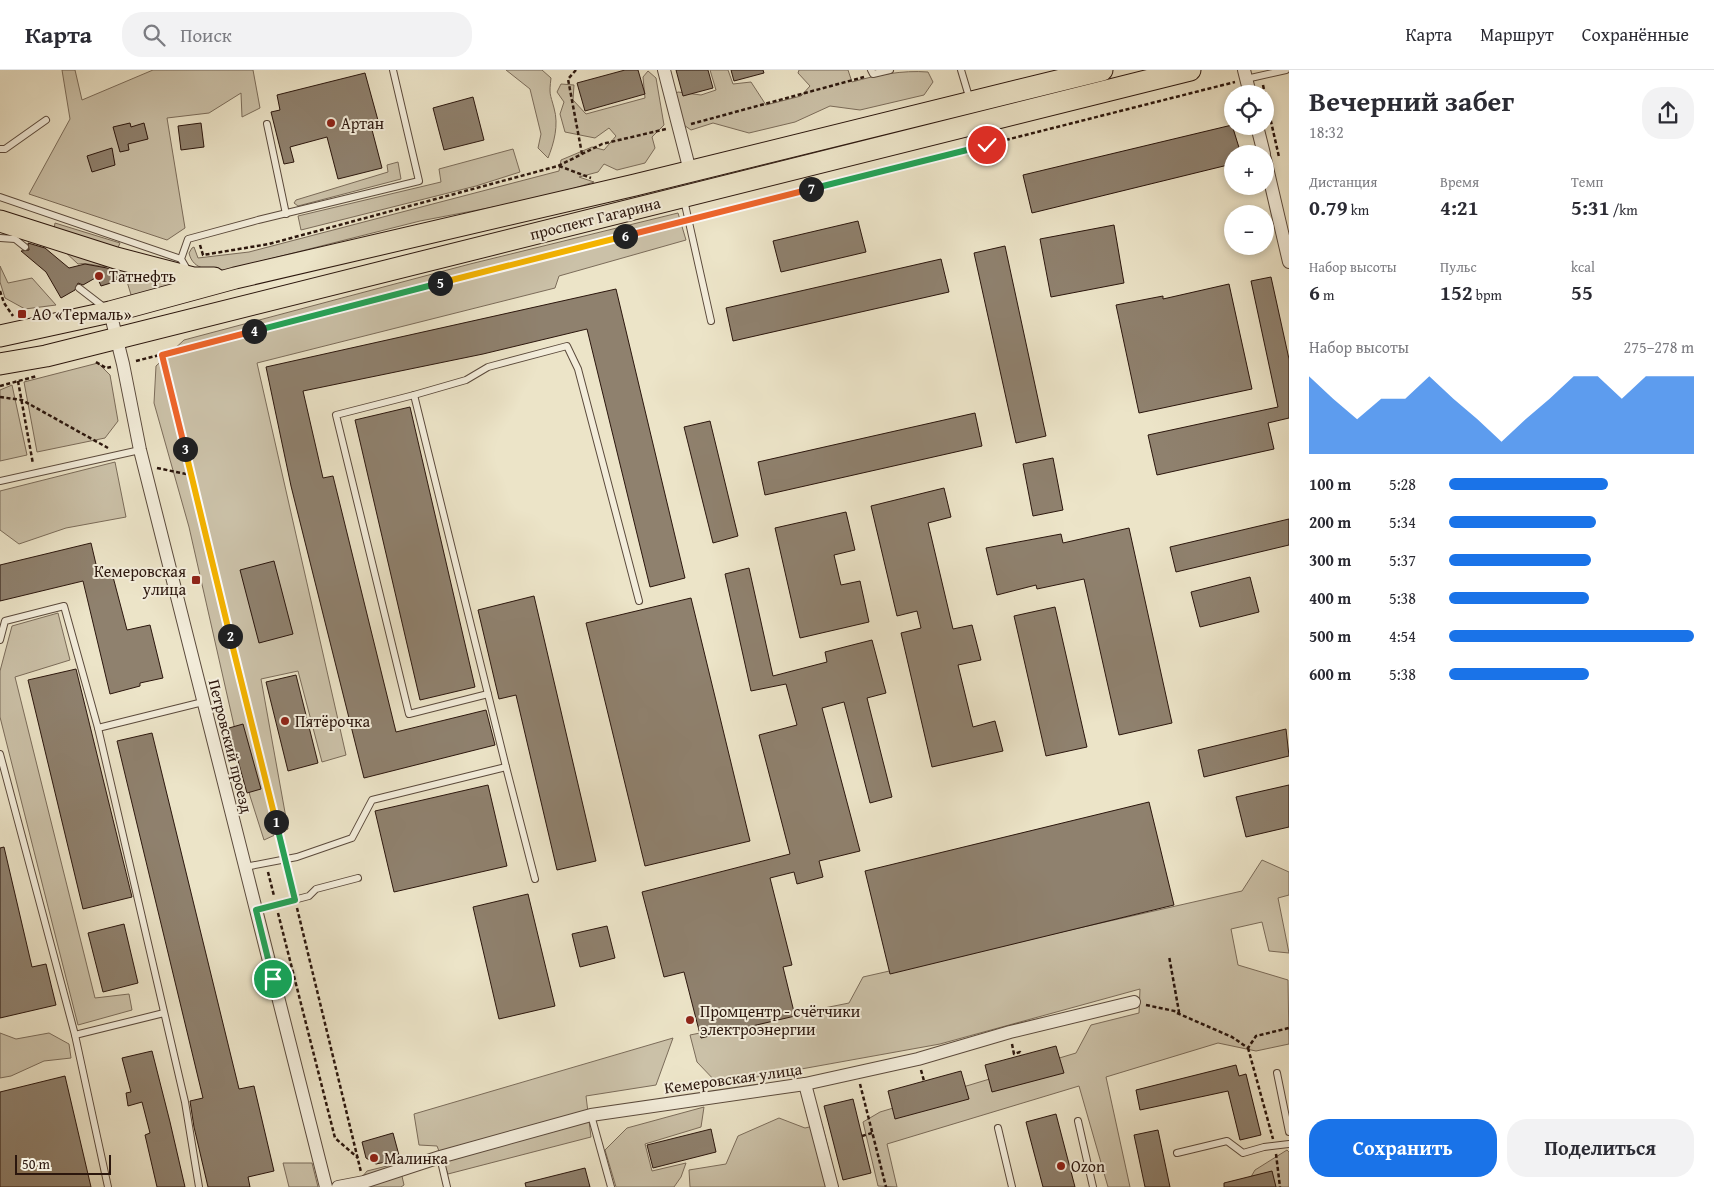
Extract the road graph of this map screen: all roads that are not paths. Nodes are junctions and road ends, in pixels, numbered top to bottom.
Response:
1 (393, 70) edge
2 (664, 70) edge
3 (890, 70) edge
4 (962, 70) edge
5 (1102, 70) edge
6 (1190, 70) edge
7 (1286, 70) edge
8 (872, 72) edge
9 (1245, 74) edge
10 (971, 102) junction
11 (46, 120) dead end
12 (267, 124) dead end
13 (0, 149) edge
14 (690, 171) junction
15 (1273, 195) edge
16 (683, 196) junction
17 (0, 197) edge
18 (286, 214) junction
19 (15, 234) edge
20 (0, 238) edge
21 (181, 259) junction
22 (1289, 262) edge
23 (193, 278) junction
24 (234, 278) junction
25 (79, 288) dead end
26 (110, 312) junction
27 (712, 321) dead end
28 (0, 336) edge
29 (116, 338) junction
30 (0, 364) edge
31 (414, 395) junction
32 (140, 450) junction
33 (0, 481) edge
34 (639, 601) dead end
35 (0, 640) edge
36 (488, 694) junction
37 (202, 702) junction
38 (98, 728) junction
39 (0, 754) edge
40 (506, 767) junction
41 (246, 867) junction
42 (358, 878) dead end
43 (535, 879) dead end
44 (256, 910) junction
45 (1134, 1002) road end
46 (164, 1013) junction
47 (75, 1036) junction
48 (1277, 1073) dead end
49 (805, 1084) junction
50 (591, 1115) junction
51 (1078, 1121) dead end
52 (998, 1128) dead end
53 (1289, 1132) edge
54 (1289, 1144) edge
55 (1177, 1153) dead end
56 (440, 1157) junction
57 (108, 1187) edge
58 (199, 1187) edge
59 (326, 1187) edge
60 (338, 1187) edge
61 (447, 1187) edge
62 (611, 1187) edge
63 (832, 1187) edge
64 (1012, 1187) edge
65 (1093, 1187) edge

1 - 18 lane
2 - 14 street
3 - 8 lane
4 - 10 lane
5 - 10 main road, проспект Гагарина
6 - 16 main road, проспект Гагарина
7 - 9 lane
10 - 14 main road, проспект Гагарина
11 - 13 lane
12 - 18 lane
14 - 24 main road, проспект Гагарина
15 - 22 street
16 - 27 lane
16 - 29 main road, проспект Гагарина
17 - 21 lane
18 - 21 lane
19 - 20 lane
19 - 23 main road
21 - 23 lane
23 - 24 main road
24 - 26 main road, проспект Гагарина
25 - 26 lane
26 - 28 main road, проспект Гагарина
26 - 29 street, Петровский проезд
29 - 30 main road, проспект Гагарина
29 - 32 street, Петровский проезд
31 - 34 lane
31 - 36 lane
31 - 36 lane
32 - 33 lane
32 - 37 street, Петровский проезд
35 - 38 lane
36 - 40 lane
37 - 38 lane
37 - 41 street, Петровский проезд
38 - 46 lane
39 - 47 lane
40 - 41 lane
40 - 43 lane
41 - 44 street, Петровский проезд
42 - 44 lane
44 - 59 street, Петровский проезд
45 - 49 street, Кемеровская улица
46 - 47 lane
46 - 58 lane
47 - 57 lane
48 - 53 lane
49 - 50 street, Кемеровская улица
49 - 63 street
50 - 56 street, Кемеровская улица
50 - 62 lane
51 - 65 lane
52 - 64 lane
54 - 55 lane
56 - 60 street, Кемеровская улица
56 - 61 lane

